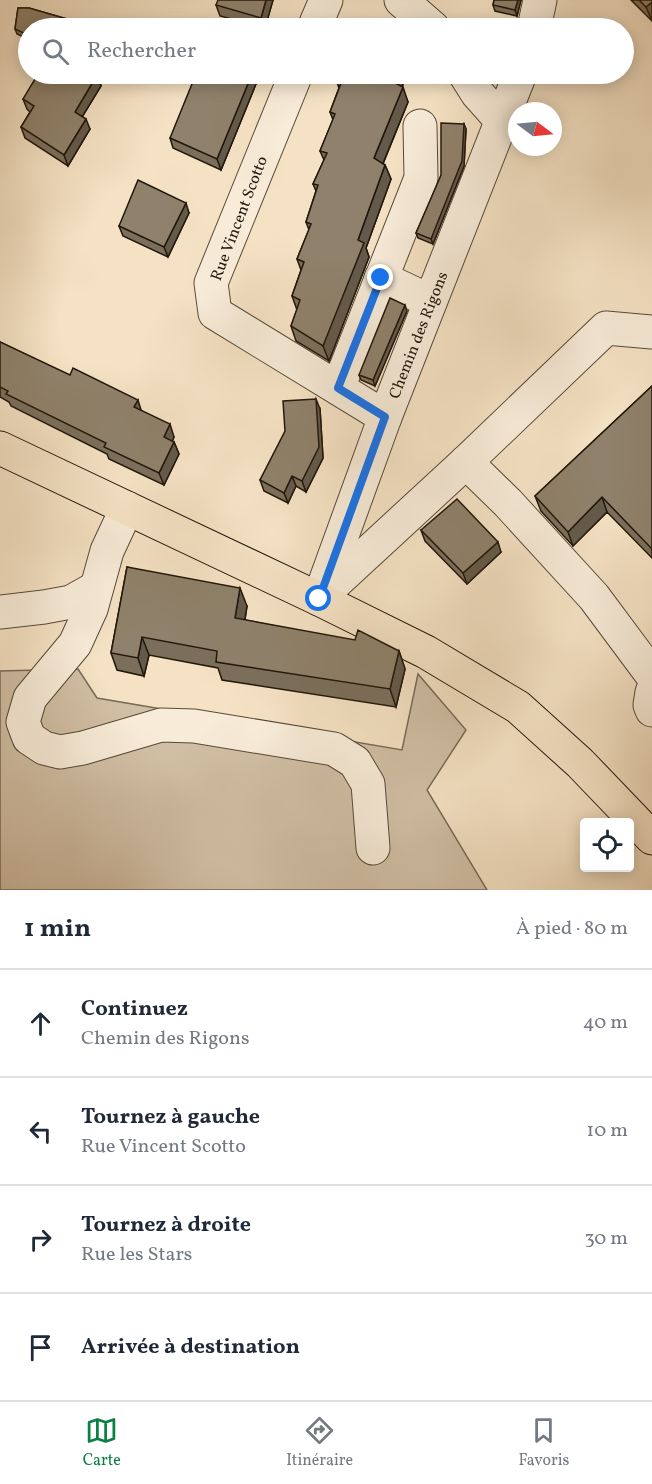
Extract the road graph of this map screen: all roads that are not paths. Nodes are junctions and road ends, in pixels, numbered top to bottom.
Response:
1 (326, 0) edge
2 (401, 0) edge
3 (540, 0) edge
4 (318, 18) edge
5 (422, 18) edge
6 (536, 18) edge
7 (292, 84) edge
8 (471, 84) edge
9 (516, 84) edge
10 (501, 120) junction
11 (420, 126) dead end
12 (381, 278) junction
13 (430, 301) junction
14 (652, 332) edge
15 (338, 388) junction
16 (385, 417) junction
17 (0, 448) edge
18 (466, 462) junction
19 (127, 508) junction
20 (96, 588) junction
21 (319, 599) junction
22 (0, 612) edge
23 (652, 675) edge
24 (652, 692) edge
25 (652, 710) edge
26 (651, 834) edge
27 (373, 848) dead end

1 - 4 street
2 - 5 street
3 - 6 street
7 - 15 street, Rue Vincent Scotto
8 - 10 street
9 - 10 street, Chemin des Rigons
10 - 13 street, Chemin des Rigons
11 - 12 street
12 - 13 street
12 - 15 street
13 - 16 street, Chemin des Rigons
14 - 18 street
15 - 16 street, Rue Vincent Scotto
16 - 21 street, Chemin des Rigons
17 - 19 main road
18 - 21 street
18 - 23 street
19 - 20 street
19 - 21 main road
20 - 22 street
20 - 27 street
21 - 26 main road
24 - 25 street

